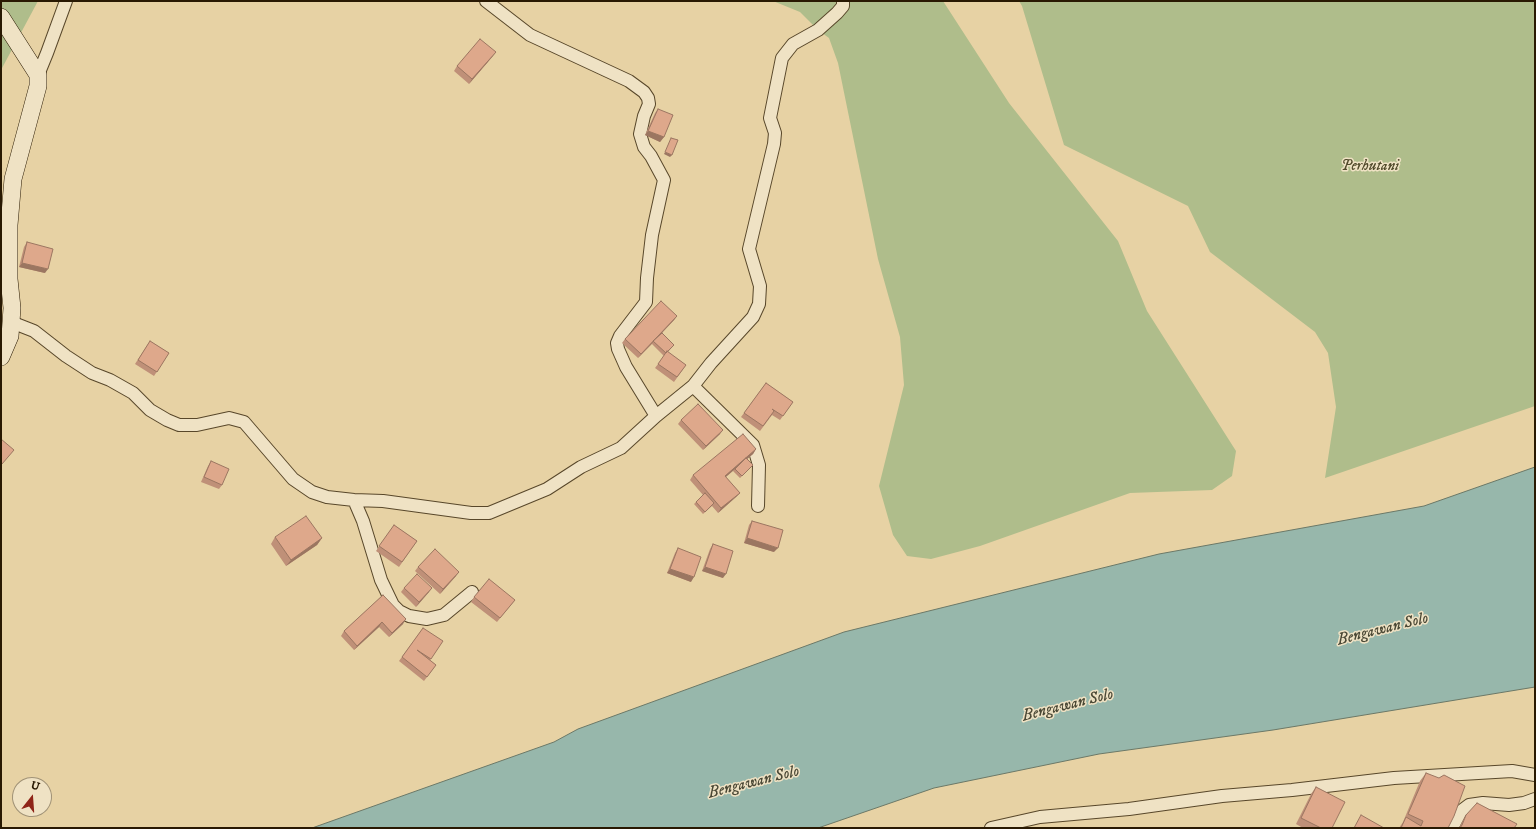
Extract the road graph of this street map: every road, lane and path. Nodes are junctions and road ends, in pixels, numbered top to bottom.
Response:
1 (66, 1) edge
2 (486, 1) edge
3 (843, 1) edge
4 (1, 17) edge
5 (38, 75) junction
6 (12, 322) junction
7 (1, 357) edge
8 (693, 386) junction
9 (656, 416) junction
10 (354, 500) junction
11 (758, 506) dead end
12 (472, 592) dead end
13 (1535, 775) edge
14 (1535, 799) edge
15 (991, 828) edge
16 (1452, 828) edge

1 - 5 street
2 - 9 street
3 - 8 street
4 - 5 street
5 - 6 street
6 - 7 street
6 - 10 street
8 - 9 street
8 - 11 street
9 - 10 street
10 - 12 street
13 - 15 street
14 - 16 street

